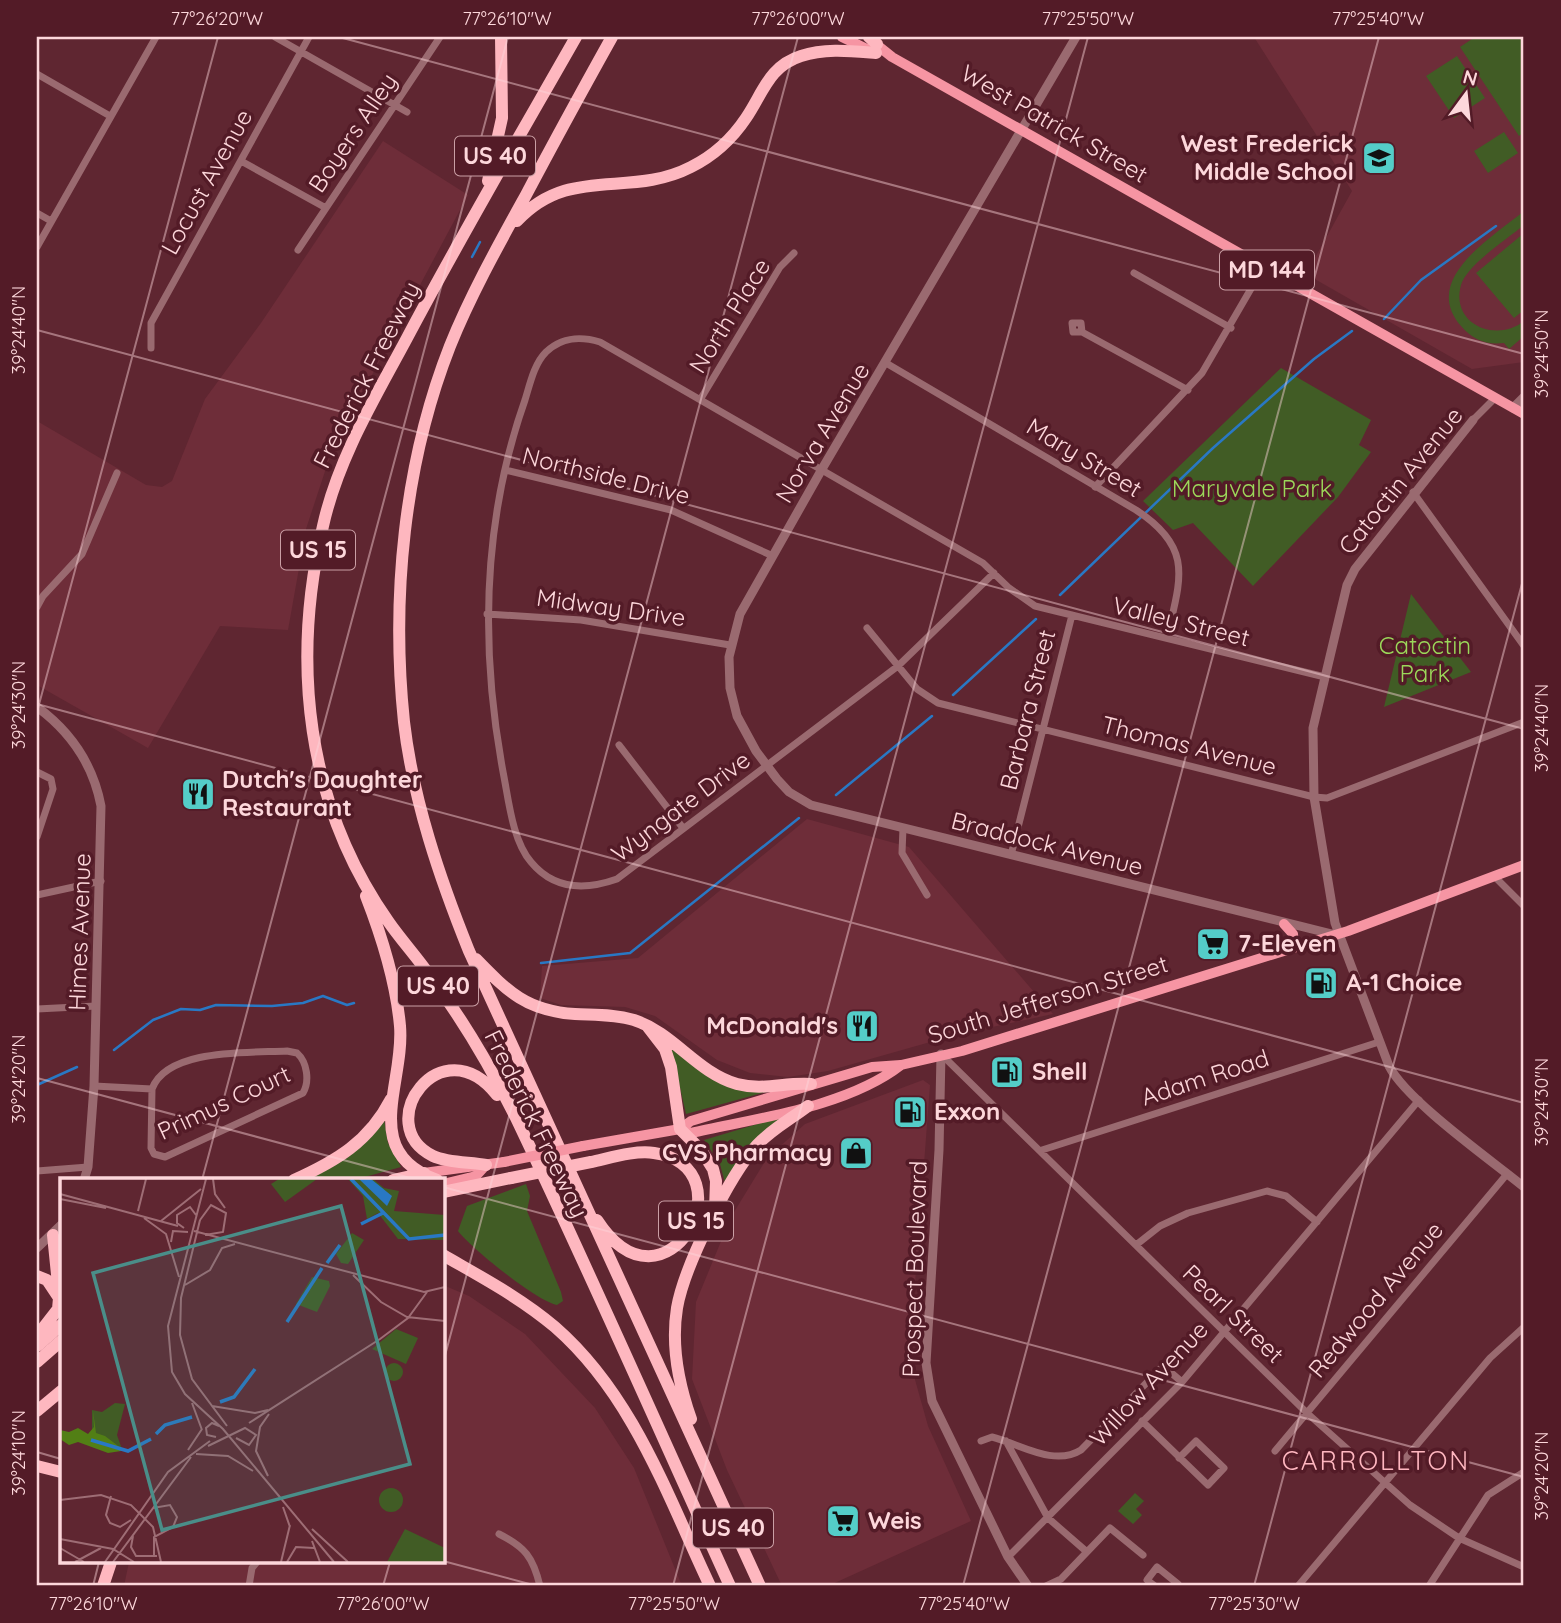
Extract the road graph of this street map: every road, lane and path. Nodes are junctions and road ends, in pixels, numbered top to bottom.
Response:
1 (156, 37) edge
2 (275, 37) edge
3 (309, 37) edge
4 (440, 37) edge
5 (500, 37) edge
6 (576, 37) edge
7 (612, 37) edge
8 (842, 37) edge
9 (863, 37) edge
10 (1076, 37) edge
11 (874, 45) edge
12 (301, 51) junction
13 (37, 75) edge
14 (394, 105) junction
15 (407, 112) dead end
16 (110, 117) junction
17 (1023, 131) junction
18 (241, 161) junction
19 (326, 208) junction
20 (37, 213) edge
21 (51, 221) junction
22 (504, 234) junction
23 (37, 247) edge
24 (298, 250) dead end
25 (794, 253) dead end
26 (446, 265) junction
27 (1264, 268) junction
28 (1134, 274) dead end
29 (1231, 328) junction
30 (1082, 332) dead end
31 (151, 348) dead end
32 (886, 363) junction
33 (1188, 390) junction
34 (1524, 397) edge
35 (1495, 398) junction
36 (700, 400) junction
37 (1513, 408) junction
38 (1524, 414) edge
39 (1473, 419) joint
40 (1524, 422) edge
41 (505, 470) junction
42 (822, 470) junction
43 (117, 473) dead end
44 (1095, 487) junction
45 (1413, 492) junction
46 (774, 556) junction
47 (994, 573) junction
48 (1029, 603) joint
49 (37, 607) edge
50 (487, 614) junction
51 (1072, 615) junction
52 (867, 628) dead end
53 (1167, 638) junction
54 (730, 645) junction
55 (1524, 646) edge
56 (898, 666) junction
57 (1325, 677) junction
58 (37, 707) edge
59 (1524, 722) edge
60 (1043, 729) junction
61 (619, 745) dead end
62 (766, 766) junction
63 (37, 772) edge
64 (1314, 797) junction
65 (683, 828) junction
66 (903, 828) junction
67 (37, 837) edge
68 (1011, 855) junction
69 (350, 857) junction
70 (1524, 865) edge
71 (1494, 876) junction
72 (101, 881) junction
73 (37, 895) edge
74 (928, 895) dead end
75 (1524, 906) edge
76 (1284, 924) junction
77 (1335, 933) junction
78 (1294, 946) junction
79 (469, 951) junction
80 (96, 1006) junction
81 (37, 1009) edge
82 (646, 1025) junction
83 (1379, 1042) junction
84 (941, 1054) junction
85 (901, 1065) junction
86 (811, 1084) junction
87 (94, 1086) junction
88 (152, 1089) junction
89 (394, 1089) junction
90 (1419, 1100) junction
91 (808, 1106) junction
92 (517, 1121) junction
93 (680, 1129) junction
94 (1042, 1150) junction
95 (486, 1165) junction
96 (88, 1167) junction
97 (37, 1171) edge
98 (424, 1174) junction
99 (1507, 1174) junction
100 (85, 1178) edge
101 (298, 1178) edge
102 (403, 1178) edge
103 (432, 1178) edge
104 (444, 1184) edge
105 (444, 1184) edge
106 (1524, 1187) edge
107 (579, 1197) junction
108 (715, 1213) junction
109 (1317, 1222) junction
110 (57, 1230) edge
111 (1136, 1245) junction
112 (37, 1248) edge
113 (444, 1256) edge
114 (37, 1276) edge
115 (60, 1298) junction
116 (60, 1326) edge
117 (1524, 1326) edge
118 (1224, 1332) junction
119 (37, 1336) edge
120 (60, 1342) edge
121 (37, 1346) edge
122 (37, 1362) edge
123 (1182, 1382) junction
124 (60, 1392) edge
125 (37, 1412) edge
126 (1307, 1413) junction
127 (1142, 1422) junction
128 (1006, 1440) junction
129 (981, 1441) dead end
130 (1275, 1451) dead end
131 (1180, 1458) junction
132 (37, 1466) edge
133 (707, 1470) junction
134 (60, 1472) edge
135 (1524, 1472) edge
136 (1385, 1483) junction
137 (1048, 1518) junction
138 (499, 1534) dead end
139 (1459, 1538) junction
140 (1087, 1552) junction
141 (1143, 1555) dead end
142 (1008, 1557) junction
143 (110, 1564) edge
144 (255, 1564) edge
145 (1524, 1567) edge
146 (103, 1586) edge
147 (249, 1586) edge
148 (540, 1586) edge
149 (710, 1586) edge
150 (730, 1586) edge
151 (760, 1586) edge
152 (1028, 1586) edge
153 (1046, 1586) edge
154 (1155, 1586) edge
155 (1176, 1586) edge
156 (1298, 1586) edge
157 (1429, 1586) edge

1 - 16 street
2 - 12 street
3 - 12 street, Locust Avenue
4 - 14 street, Boyers Alley
5 - 26 highway, US 40
6 - 26 highway, Frederick Freeway / US 15
7 - 22 highway, Frederick Freeway / US 15
8 - 11 main road, West Patrick Street / MD 144
9 - 11 main road, West Patrick Street / MD 144
10 - 17 street, Norva Avenue
11 - 17 main road, West Patrick Street / MD 144
11 - 22 highway
12 - 14 street
12 - 18 street, Locust Avenue
13 - 16 street
14 - 15 street
14 - 19 street, Boyers Alley
16 - 21 street
17 - 27 main road, West Patrick Street / MD 144
17 - 32 street, Norva Avenue
18 - 19 street
18 - 31 street, Locust Avenue
19 - 24 street, Boyers Alley
20 - 21 street
21 - 23 street
22 - 79 highway, Frederick Freeway / US 15
25 - 36 street, North Place
26 - 69 highway, Frederick Freeway / US 15
27 - 29 street
27 - 35 main road, West Patrick Street / MD 144
28 - 29 street
29 - 33 street
30 - 33 street
32 - 42 street, Norva Avenue
32 - 44 street, Mary Street
33 - 44 street
34 - 37 street
35 - 37 main road, West Patrick Street / MD 144
35 - 39 street, Catoctin Avenue
36 - 41 street, Wyngate Drive
36 - 42 street, Wyngate Drive
37 - 38 main road, West Patrick Street / MD 144
37 - 40 main road, MD 144
39 - 45 street, Catoctin Avenue
41 - 46 street, Northside Drive
41 - 50 street, Wyngate Drive
42 - 46 street, Norva Avenue
42 - 47 street, Wyngate Drive
43 - 49 street
44 - 53 street, Mary Street
45 - 55 street
45 - 57 street, Catoctin Avenue
46 - 54 street, Norva Avenue
47 - 48 street, Wyngate Drive
47 - 56 street, Wyngate Drive
48 - 51 street, Valley Street
50 - 54 street, Midway Drive
50 - 65 street, Wyngate Drive
51 - 53 street, Valley Street
51 - 60 street, Barbara Street
52 - 56 street, Thomas Avenue
53 - 57 street, Valley Street
54 - 62 street, Norva Avenue
56 - 60 street, Thomas Avenue
56 - 62 street, Wyngate Drive
57 - 64 street, Catoctin Avenue
58 - 72 street, Himes Avenue
59 - 64 street, Thomas Avenue
60 - 64 street, Thomas Avenue
60 - 68 street, Barbara Street
61 - 65 street
62 - 65 street, Wyngate Drive
62 - 66 street, Braddock Avenue
63 - 67 street
64 - 77 street, Catoctin Avenue
66 - 68 street, Braddock Avenue
66 - 74 street
68 - 76 street, Braddock Avenue
69 - 89 highway, US 15
69 - 92 highway, Frederick Freeway / US 40
70 - 71 main road, South Jefferson Street
71 - 75 street
71 - 77 main road, South Jefferson Street
72 - 73 street
72 - 80 street, Himes Avenue
76 - 77 street, Braddock Avenue
76 - 78 main road
77 - 78 main road, South Jefferson Street
77 - 83 street, Catoctin Avenue
78 - 84 main road, South Jefferson Street
79 - 82 highway
79 - 107 highway, Frederick Freeway / US 15
80 - 81 street
80 - 87 street, Himes Avenue
82 - 86 highway
82 - 93 highway
83 - 90 street, Catoctin Avenue
83 - 94 street, Adam Road
84 - 85 main road, South Jefferson Street
84 - 94 street, Pearl Street
84 - 142 street, Prospect Boulevard
85 - 86 main road, South Jefferson Street
85 - 91 main road, South Jefferson Street
86 - 93 main road, South Jefferson Street
87 - 88 street, Primus Court
87 - 96 street, Himes Avenue
88 - 88 street, Primus Court
89 - 98 highway
89 - 101 highway, US 15
90 - 99 street, Catoctin Avenue
90 - 109 street, Willow Avenue
91 - 93 main road, South Jefferson Street
91 - 108 highway
92 - 95 highway
92 - 150 highway, Frederick Freeway / US 40
93 - 95 main road, South Jefferson Street, bridge
93 - 108 highway
94 - 111 street, Pearl Street
95 - 98 main road
95 - 105 main road, South Jefferson Street
96 - 97 street
96 - 100 street, Himes Avenue
98 - 102 highway
98 - 103 highway
99 - 106 street, Catoctin Avenue
99 - 126 street, Redwood Avenue
104 - 107 highway, US 15, bridge
107 - 133 highway, Frederick Freeway / US 40
108 - 133 highway
109 - 111 street
109 - 118 street, Willow Avenue
110 - 112 street
110 - 115 highway
111 - 118 street, Pearl Street
113 - 149 highway
114 - 115 highway
115 - 119 highway
116 - 121 highway
117 - 136 street
118 - 123 street, Willow Avenue
118 - 126 street, Pearl Street
120 - 122 highway
123 - 127 street, Willow Avenue
123 - 128 street
124 - 125 highway
126 - 130 street, Redwood Avenue
126 - 136 street, Pearl Street
127 - 131 street
127 - 137 street, Willow Avenue
128 - 129 street
128 - 137 street
131 - 131 street
132 - 134 highway
133 - 151 highway, Frederick Freeway / US 40
135 - 139 street
136 - 139 street, Pearl Street
136 - 156 street
137 - 140 street
137 - 142 street, Willow Avenue
138 - 148 street
139 - 145 street, Pearl Street
139 - 157 street
140 - 141 street
140 - 153 street
142 - 152 street, Prospect Boulevard
143 - 146 highway
144 - 147 street
154 - 155 street

